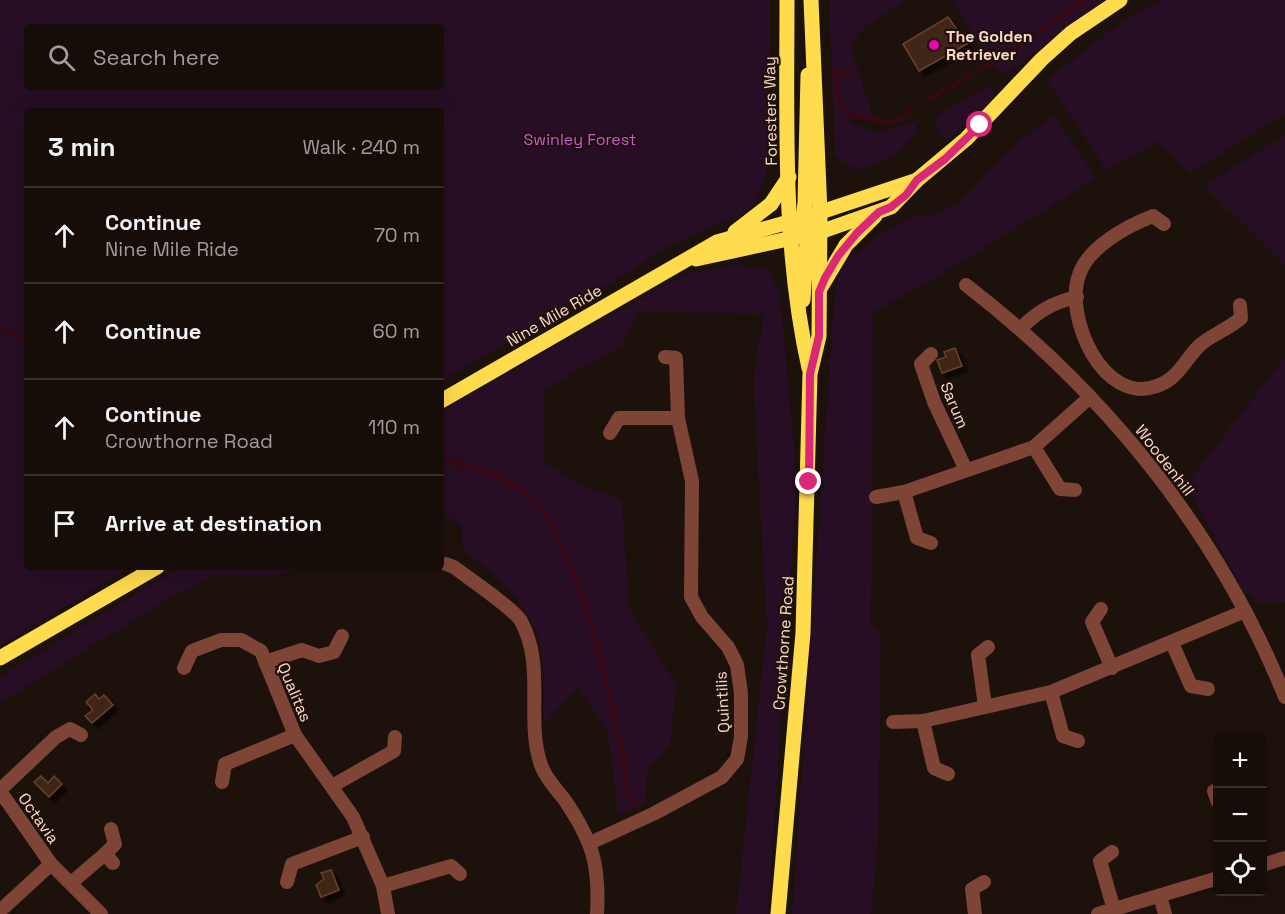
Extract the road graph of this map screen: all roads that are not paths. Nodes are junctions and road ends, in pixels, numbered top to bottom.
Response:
1 (787, 0) edge
2 (811, 0) edge
3 (1120, 0) edge
4 (812, 41) junction
5 (789, 177) junction
6 (917, 180) junction
7 (879, 212) junction
8 (820, 213) junction
9 (797, 220) junction
10 (1164, 224) dead end
11 (806, 235) junction
12 (717, 242) junction
13 (685, 261) junction
14 (966, 285) dead end
15 (819, 292) junction
16 (1077, 297) junction
17 (1240, 305) dead end
18 (1020, 329) junction
19 (931, 354) dead end
20 (665, 357) dead end
21 (810, 374) junction
22 (1090, 397) junction
23 (444, 399) edge
24 (678, 417) junction
25 (610, 433) dead end
26 (1034, 447) junction
27 (966, 470) junction
28 (1075, 490) dead end
29 (904, 492) junction
30 (876, 497) dead end
31 (932, 543) dead end
32 (446, 564) dead end
33 (152, 570) edge
34 (1101, 609) dead end
35 (1245, 611) junction
36 (342, 636) dead end
37 (1172, 643) junction
38 (988, 647) dead end
39 (0, 658) edge
40 (265, 662) junction
41 (184, 668) dead end
42 (1112, 669) junction
43 (1208, 689) dead end
44 (1051, 692) junction
45 (1285, 697) edge
46 (985, 706) junction
47 (923, 721) junction
48 (893, 722) dead end
49 (81, 735) dead end
50 (295, 735) junction
51 (395, 737) dead end
52 (1078, 741) dead end
53 (948, 774) dead end
54 (222, 783) dead end
55 (332, 786) junction
56 (0, 791) edge
57 (111, 829) dead end
58 (363, 837) junction
59 (590, 843) junction
60 (1112, 852) dead end
61 (1285, 858) edge
62 (51, 864) junction
63 (1267, 864) edge
64 (460, 874) dead end
65 (1213, 880) edge
66 (287, 882) dead end
67 (984, 882) dead end
68 (71, 883) junction
69 (384, 886) junction
70 (1160, 896) junction
71 (7, 910) edge
72 (1114, 910) junction
73 (101, 914) edge
74 (388, 914) edge
75 (597, 914) edge
76 (778, 914) edge
77 (975, 914) edge
78 (1098, 914) edge
79 (1165, 914) edge

1 - 5 main road, Foresters Way
2 - 4 main road
3 - 6 main road, Nine Mile Ride
4 - 8 main road
4 - 9 main road
5 - 9 main road, Foresters Way
5 - 12 main road
6 - 7 main road, Nine Mile Ride
6 - 8 main road, Nine Mile Ride
7 - 11 main road, Nine Mile Ride
7 - 15 main road
8 - 9 main road, Nine Mile Ride
8 - 11 main road
9 - 11 main road
9 - 12 main road, Nine Mile Ride
10 - 16 street
11 - 13 main road, Nine Mile Ride
11 - 15 main road, Crowthorne Road
11 - 21 main road, Crowthorne Road
12 - 13 main road, Nine Mile Ride
13 - 23 main road, Nine Mile Ride
14 - 18 street, Woodenhill
15 - 21 main road, Crowthorne Road
16 - 17 street
16 - 18 street
18 - 22 street, Woodenhill
19 - 27 street, Sarum
20 - 24 street, Quintilis
21 - 76 main road, Crowthorne Road
22 - 26 street
22 - 35 street, Woodenhill
24 - 25 street
24 - 59 street, Quintilis
26 - 27 street
26 - 28 street
27 - 29 street
29 - 30 street
29 - 31 street
32 - 59 street
33 - 39 main road
34 - 42 street
35 - 37 street
35 - 45 street, Woodenhill
36 - 40 street, Qualitas
37 - 42 street
37 - 43 street
38 - 46 street
40 - 41 street, Qualitas
40 - 50 street, Qualitas
42 - 44 street
44 - 46 street
44 - 52 street
46 - 47 street
47 - 48 street
47 - 53 street
49 - 56 street, Octavia
50 - 54 street, Qualitas
50 - 55 street, Qualitas
51 - 55 street
55 - 58 street, Qualitas
56 - 62 street, Octavia
57 - 68 street
58 - 66 street
58 - 69 street, Qualitas
59 - 75 street
60 - 72 street
61 - 63 street
62 - 68 street, Octavia
62 - 71 street, Octavia
64 - 69 street
65 - 70 street
67 - 77 street
68 - 73 street, Octavia
69 - 74 street, Qualitas
70 - 72 street
70 - 79 street
72 - 78 street

